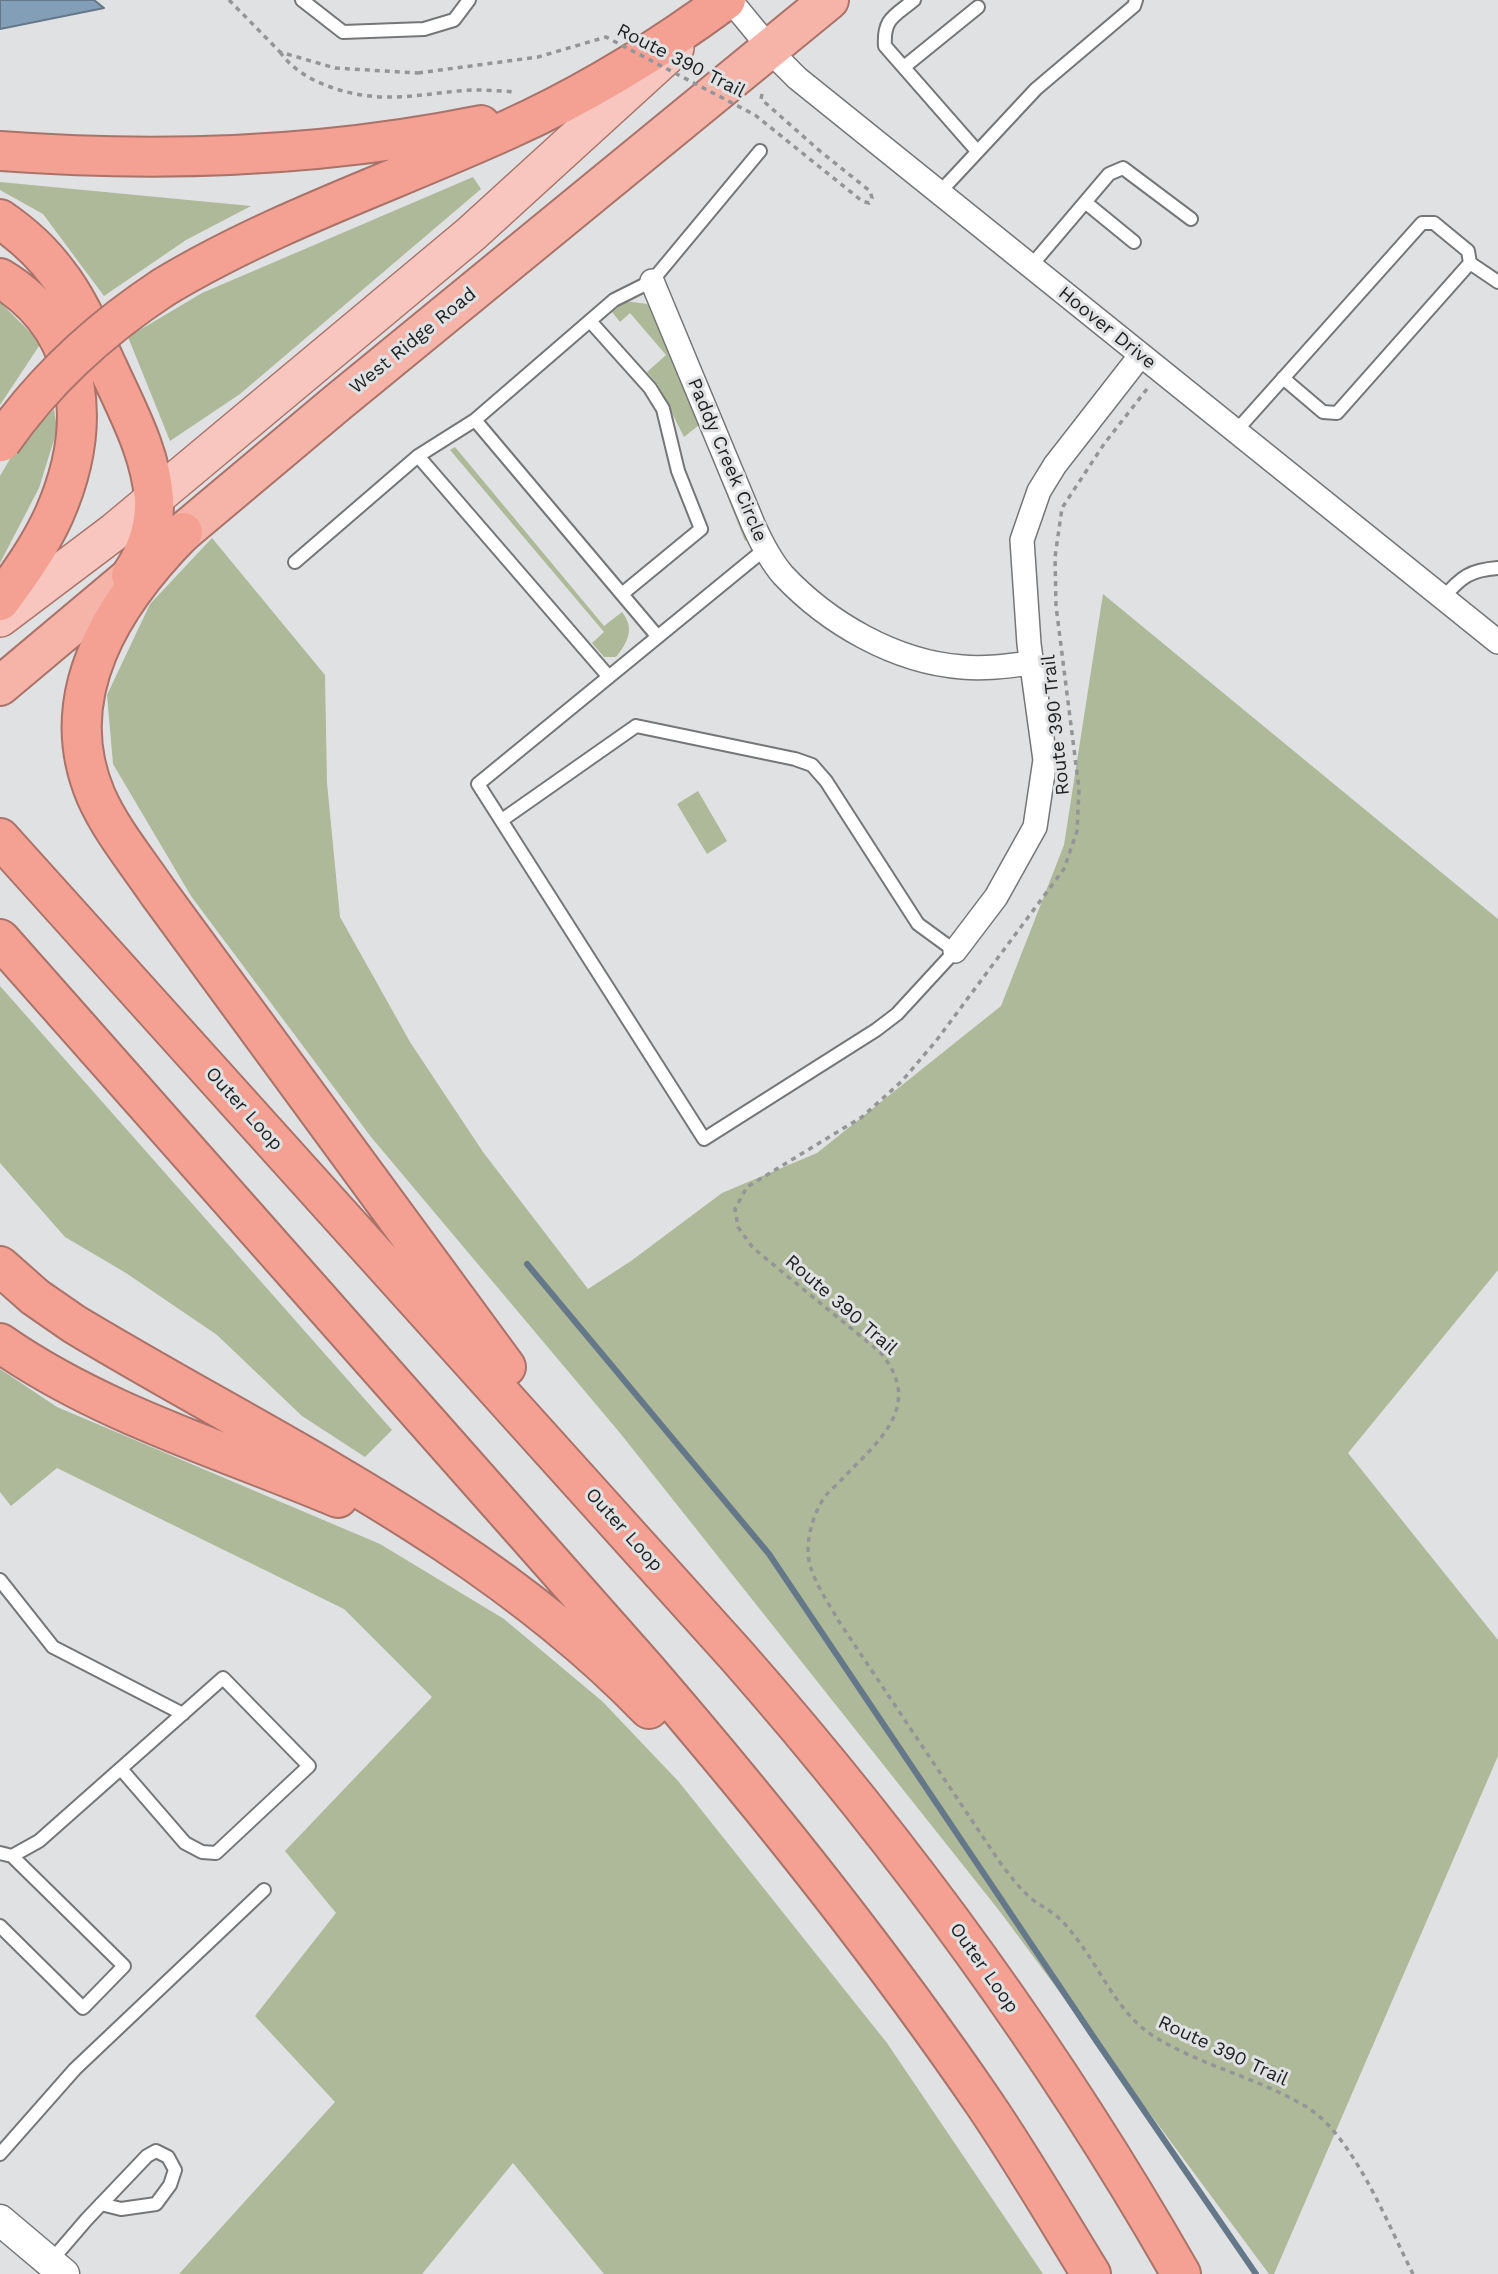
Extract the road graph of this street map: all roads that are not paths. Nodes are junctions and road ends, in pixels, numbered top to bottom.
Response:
1 (302, 0) edge
2 (469, 0) edge
3 (728, 0) edge
4 (829, 0) edge
5 (914, 0) edge
6 (1136, 0) edge
7 (978, 7) dead end
8 (770, 49) junction
9 (904, 67) junction
10 (586, 91) junction
11 (0, 151) edge
12 (760, 151) dead end
13 (978, 151) junction
14 (939, 193) junction
15 (1086, 202) junction
16 (0, 219) edge
17 (1191, 219) dead end
18 (1134, 242) dead end
19 (1470, 263) junction
20 (1030, 267) junction
21 (0, 278) edge
22 (652, 281) junction
23 (1498, 282) edge
24 (590, 321) junction
25 (1140, 356) junction
26 (1283, 378) junction
27 (475, 421) junction
28 (1236, 432) junction
29 (0, 442) edge
30 (418, 456) junction
31 (154, 499) junction
32 (183, 533) junction
33 (765, 549) junction
34 (295, 562) dead end
35 (1498, 568) edge
36 (129, 578) junction
37 (622, 594) junction
38 (1443, 598) junction
39 (0, 601) edge
40 (0, 618) edge
41 (658, 637) junction
42 (1498, 642) edge
43 (1031, 663) junction
44 (609, 677) junction
45 (0, 686) edge
46 (502, 820) junction
47 (0, 838) edge
48 (0, 939) edge
49 (955, 951) junction
50 (0, 1266) edge
51 (0, 1343) edge
52 (662, 1572) junction
53 (0, 1580) edge
54 (499, 1580) junction
55 (183, 1714) junction
56 (121, 1769) junction
57 (6, 1854) edge
58 (264, 1890) dead end
59 (0, 1926) edge
60 (890, 1973) junction
61 (0, 2154) edge
62 (101, 2204) junction
63 (0, 2220) edge
64 (57, 2268) edge
65 (1091, 2274) edge
66 (1181, 2274) edge

1 - 2 lane
3 - 8 street, Hoover Drive
3 - 10 highway
3 - 31 main road
4 - 8 highway, West Ridge Road
5 - 9 lane
6 - 13 lane
7 - 9 lane
8 - 14 street, Hoover Drive
8 - 32 highway, West Ridge Road
9 - 13 lane
10 - 11 highway
10 - 29 highway, bridge
12 - 22 lane
13 - 14 lane
14 - 20 street, Hoover Drive
15 - 17 lane
15 - 18 lane
15 - 20 lane
16 - 31 highway
19 - 23 lane
19 - 26 lane
19 - 26 lane
20 - 25 street, Hoover Drive
21 - 39 highway
22 - 24 lane
22 - 33 street, Paddy Creek Circle
24 - 27 lane
24 - 37 lane
25 - 28 street, Hoover Drive
25 - 43 street
26 - 28 lane
27 - 30 lane
27 - 37 lane
28 - 38 street, Hoover Drive
30 - 34 lane
30 - 44 lane
31 - 36 highway
31 - 40 main road
32 - 36 highway, West Ridge Road
32 - 52 highway
33 - 41 lane
33 - 43 street, Paddy Creek Circle
35 - 38 lane
36 - 45 highway, West Ridge Road
37 - 41 lane
38 - 42 street, Hoover Drive
41 - 44 lane
43 - 49 street
44 - 46 lane
46 - 49 lane
46 - 49 lane
47 - 52 highway, Outer Loop
48 - 60 highway
50 - 54 highway
51 - 54 highway
52 - 66 highway, Outer Loop
53 - 55 lane
54 - 60 highway
55 - 56 lane
55 - 56 lane
56 - 57 lane
57 - 59 lane
58 - 61 lane
60 - 65 highway
62 - 62 lane
62 - 64 lane
63 - 64 street

